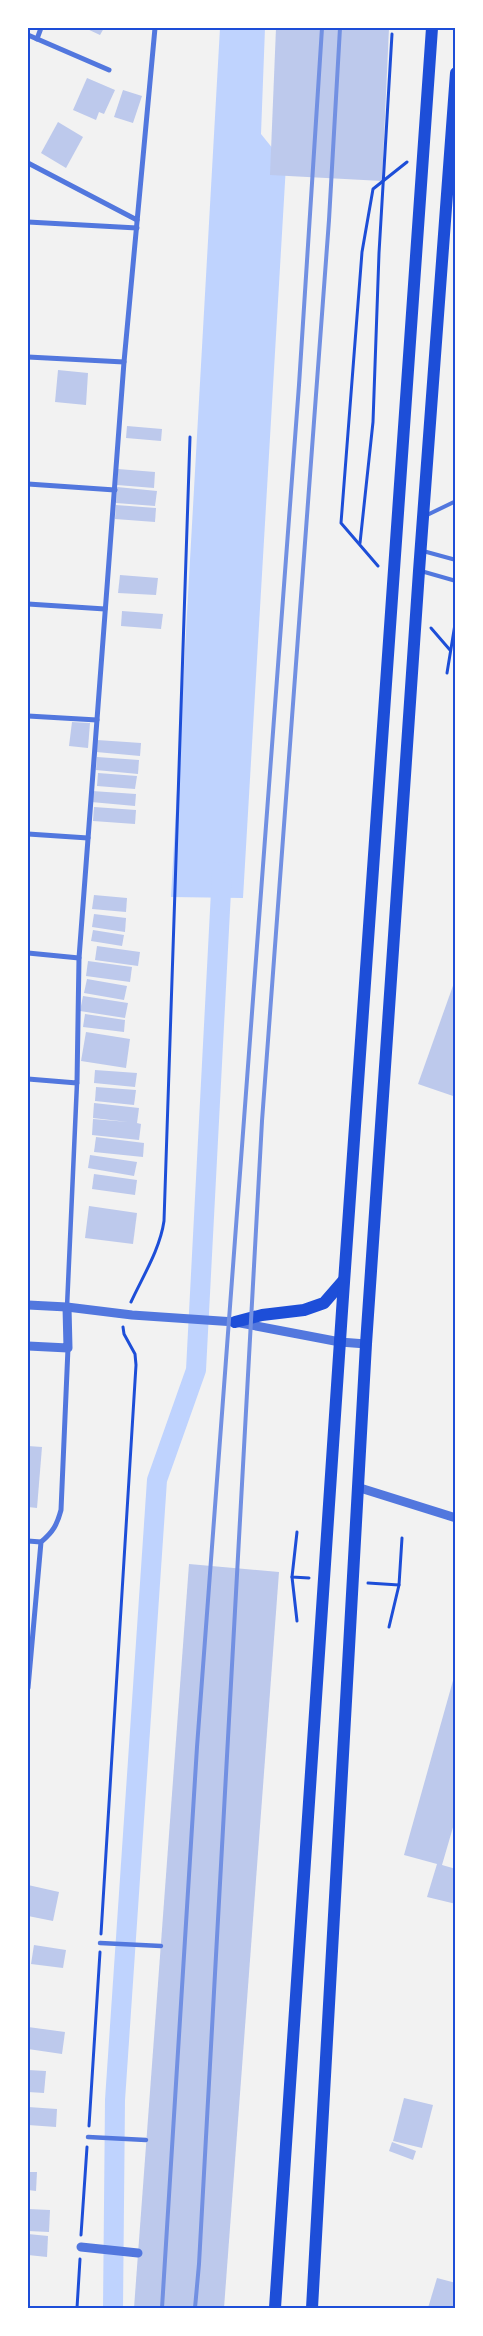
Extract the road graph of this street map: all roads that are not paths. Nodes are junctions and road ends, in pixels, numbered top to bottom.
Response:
1 (41, 28) edge
2 (155, 28) edge
3 (432, 28) edge
4 (28, 35) edge
5 (36, 39) junction
6 (109, 70) dead end
7 (456, 73) edge
8 (453, 131) edge
9 (453, 148) edge
10 (28, 163) edge
11 (137, 220) junction
12 (28, 222) edge
13 (137, 228) junction
14 (28, 357) edge
15 (124, 362) junction
16 (28, 484) edge
17 (114, 490) junction
18 (456, 501) edge
19 (423, 517) junction
20 (421, 550) junction
21 (456, 560) edge
22 (419, 570) junction
23 (456, 580) edge
24 (28, 604) edge
25 (105, 609) junction
26 (28, 716) edge
27 (97, 720) junction
28 (28, 834) edge
29 (88, 838) junction
30 (28, 953) edge
31 (79, 958) junction
32 (28, 1079) edge
33 (77, 1083) junction
34 (344, 1280) junction
35 (28, 1305) edge
36 (67, 1307) junction
37 (235, 1322) junction
38 (340, 1342) junction
39 (366, 1344) junction
40 (28, 1346) edge
41 (68, 1348) junction
42 (357, 1488) junction
43 (456, 1518) edge
44 (28, 1541) edge
45 (40, 1542) junction
46 (28, 1688) edge
47 (100, 1943) road end
48 (161, 1946) dead end
49 (88, 2137) road end
50 (146, 2140) dead end
51 (81, 2248) road end
52 (138, 2253) dead end
53 (313, 2290) junction
54 (276, 2308) edge
55 (312, 2308) edge
56 (316, 2308) edge

1 - 5 street
2 - 11 street
3 - 34 main road
4 - 5 street
5 - 6 street
7 - 8 main road
8 - 9 main road
9 - 19 main road
10 - 11 street
11 - 13 street
12 - 13 street
13 - 15 street
14 - 15 street
15 - 17 street
16 - 17 street
17 - 25 street
18 - 19 lane
19 - 20 main road
20 - 21 lane
20 - 22 main road
22 - 23 lane
22 - 39 main road
24 - 25 street
25 - 27 street
26 - 27 street
27 - 29 street
28 - 29 street
29 - 31 street
30 - 31 street
31 - 33 street
32 - 33 street
33 - 36 street
34 - 37 main road
34 - 38 main road
35 - 36 street
36 - 37 street
36 - 41 street
37 - 38 street
38 - 39 street
38 - 54 main road
39 - 42 main road
40 - 41 street
41 - 45 street
42 - 43 street
42 - 53 main road
44 - 45 street
45 - 46 street
47 - 48 street
49 - 50 street
51 - 52 street
53 - 55 main road
53 - 56 main road

